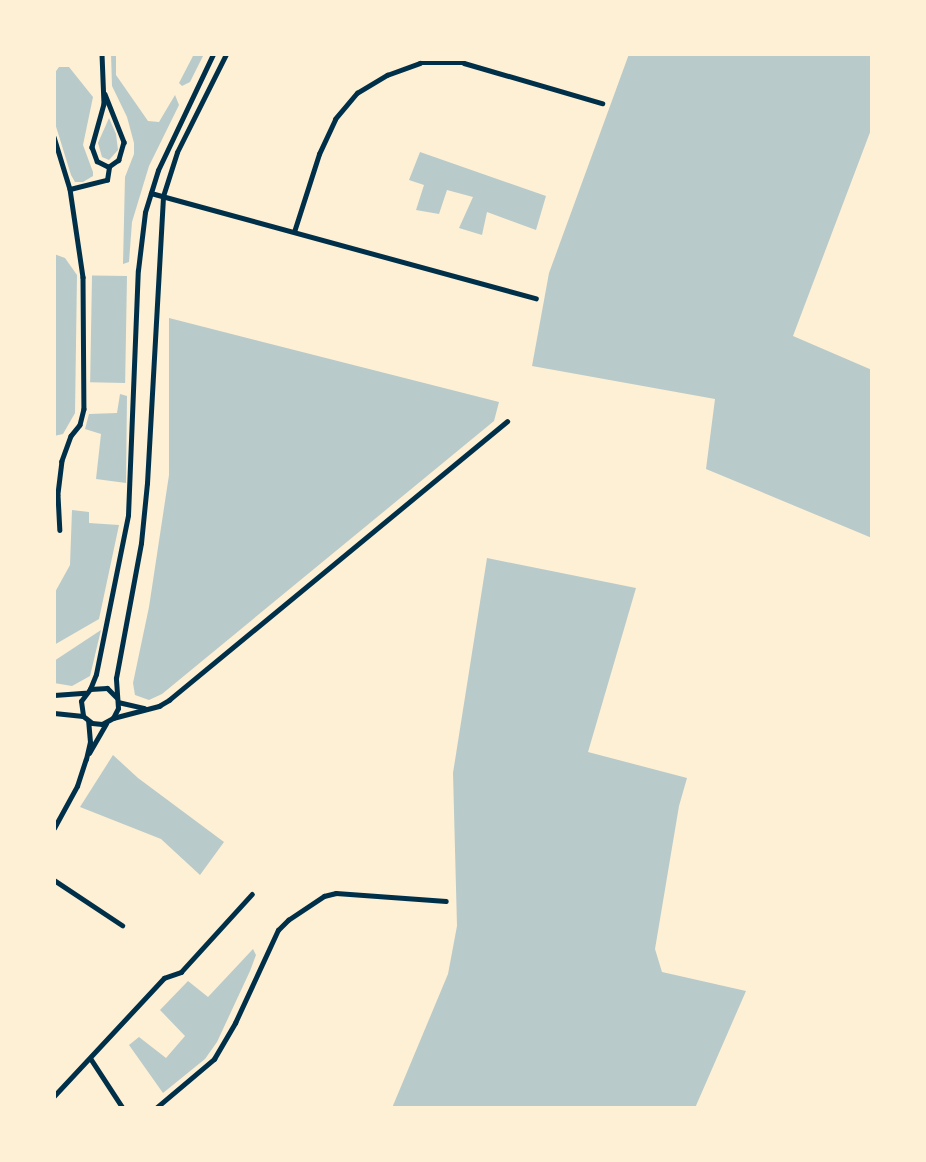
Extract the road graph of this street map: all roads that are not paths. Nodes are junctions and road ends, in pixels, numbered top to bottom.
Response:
1 (102, 54) edge
2 (213, 54) edge
3 (226, 54) edge
4 (104, 93) junction
5 (601, 103) dead end
6 (54, 137) edge
7 (109, 167) junction
8 (70, 189) junction
9 (150, 193) junction
10 (163, 196) junction
11 (294, 232) junction
12 (536, 298) dead end
13 (507, 421) dead end
14 (56, 492) edge
15 (60, 530) dead end
16 (88, 691) junction
17 (54, 695) edge
18 (116, 699) junction
19 (152, 708) junction
20 (54, 713) edge
21 (85, 718) junction
22 (113, 718) junction
23 (106, 723) junction
24 (86, 759) junction
25 (54, 828) edge
26 (54, 880) edge
27 (252, 894) dead end
28 (446, 901) dead end
29 (122, 925) dead end
30 (91, 1059) junction
31 (54, 1096) edge
32 (123, 1108) edge
33 (156, 1108) edge

1 - 4 street
2 - 9 street
3 - 10 street
4 - 7 street
4 - 7 street
5 - 11 street
6 - 8 street
7 - 8 street
8 - 14 street
9 - 10 street
9 - 16 street
10 - 11 street
10 - 18 street
11 - 12 street
13 - 19 street
14 - 15 street
16 - 17 street
16 - 18 street
16 - 21 street
18 - 19 street
18 - 22 street
19 - 22 street
20 - 21 street
21 - 23 street
21 - 24 street
22 - 23 street
23 - 24 street
24 - 25 street
26 - 29 street
27 - 30 street
28 - 33 street
30 - 31 street
30 - 32 street

